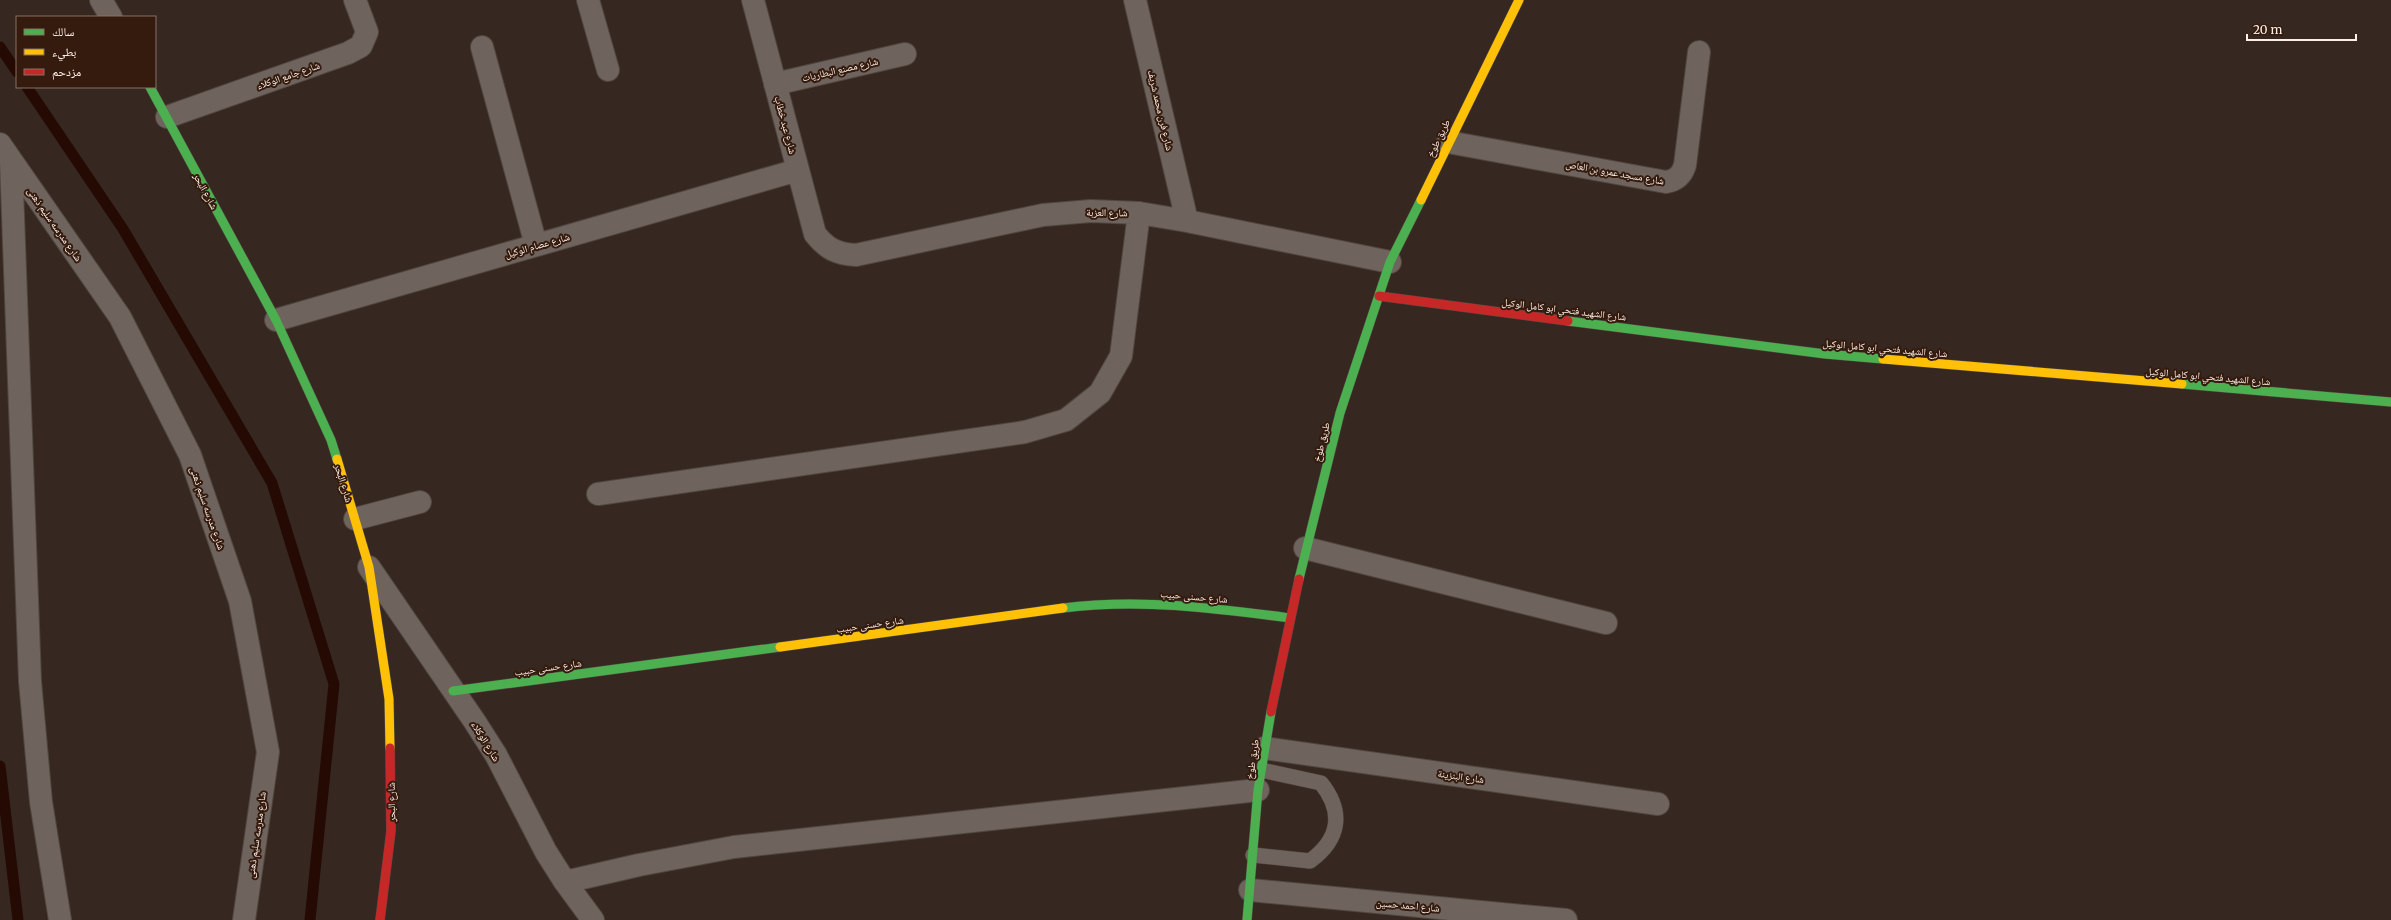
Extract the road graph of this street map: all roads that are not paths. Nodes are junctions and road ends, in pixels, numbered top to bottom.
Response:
1 (101, 0) edge
2 (356, 0) edge
3 (588, 0) edge
4 (753, 0) edge
5 (1135, 0) edge
6 (1519, 0) edge
7 (110, 16) edge
8 (482, 47) dead end
9 (1699, 52) dead end
10 (905, 54) dead end
11 (608, 70) dead end
12 (775, 84) junction
13 (151, 88) edge
14 (166, 117) junction
15 (1448, 142) junction
16 (5, 153) edge
17 (798, 170) junction
18 (1139, 213) junction
19 (1187, 221) junction
20 (536, 245) junction
21 (826, 247) joint
22 (1390, 262) junction
23 (1379, 296) junction
24 (276, 320) junction
25 (2391, 402) edge
26 (598, 494) dead end
27 (420, 502) dead end
28 (355, 519) junction
29 (1305, 548) junction
30 (369, 567) junction
31 (1290, 618) junction
32 (1606, 623) dead end
33 (453, 691) junction
34 (1264, 748) junction
35 (1260, 780) junction
36 (1658, 804) dead end
37 (1253, 855) junction
38 (565, 882) junction
39 (1250, 890) junction
40 (60, 920) edge
41 (244, 920) edge
42 (380, 920) edge
43 (594, 920) edge
44 (1247, 920) edge
45 (1566, 920) edge

1 - 7 street
2 - 14 street, شارع جامع الوكلاء
3 - 11 street
4 - 12 street, شارع عبد خطاب
5 - 19 street, شارع فرن محمد شريف
6 - 15 street, طريق طوخ
8 - 20 street
9 - 15 street, شارع مسجد عمرو بن العاص
10 - 12 street, شارع مصنع البطاريات
12 - 17 street, شارع عبد خطاب
13 - 14 street, شارع البحر
14 - 24 street, شارع البحر
15 - 22 street, طريق طوخ
16 - 40 street
16 - 41 street, شارع مدرسه سليم ذهنى
17 - 20 street, شارع عصام الوكيل
17 - 21 street, شارع عبد خطاب
18 - 19 street, شارع العزبة
18 - 21 street, شارع العزبة
18 - 26 street
19 - 22 street, شارع العزبة
20 - 24 street, شارع عصام الوكيل
22 - 23 street, طريق طوخ
23 - 25 street, شارع الشهيد فتحي ابو كامل الوكيل
23 - 29 street, طريق طوخ
24 - 28 street, شارع البحر
27 - 28 street
28 - 30 street, شارع البحر
29 - 31 street, طريق طوخ
29 - 32 street
30 - 33 street, شارع الوكلاء
30 - 42 street, شارع البحر
31 - 33 street, شارع حسنى حبيب
31 - 34 street, طريق طوخ
33 - 38 street, شارع الوكلاء
34 - 35 street, طريق طوخ
34 - 36 street, شارع البنزينة
35 - 37 street, طريق طوخ
35 - 37 lane
35 - 38 street
37 - 39 street, طريق طوخ
38 - 43 street, شارع الوكلاء
39 - 44 street, طريق طوخ
39 - 45 street, شارع احمد حسين

